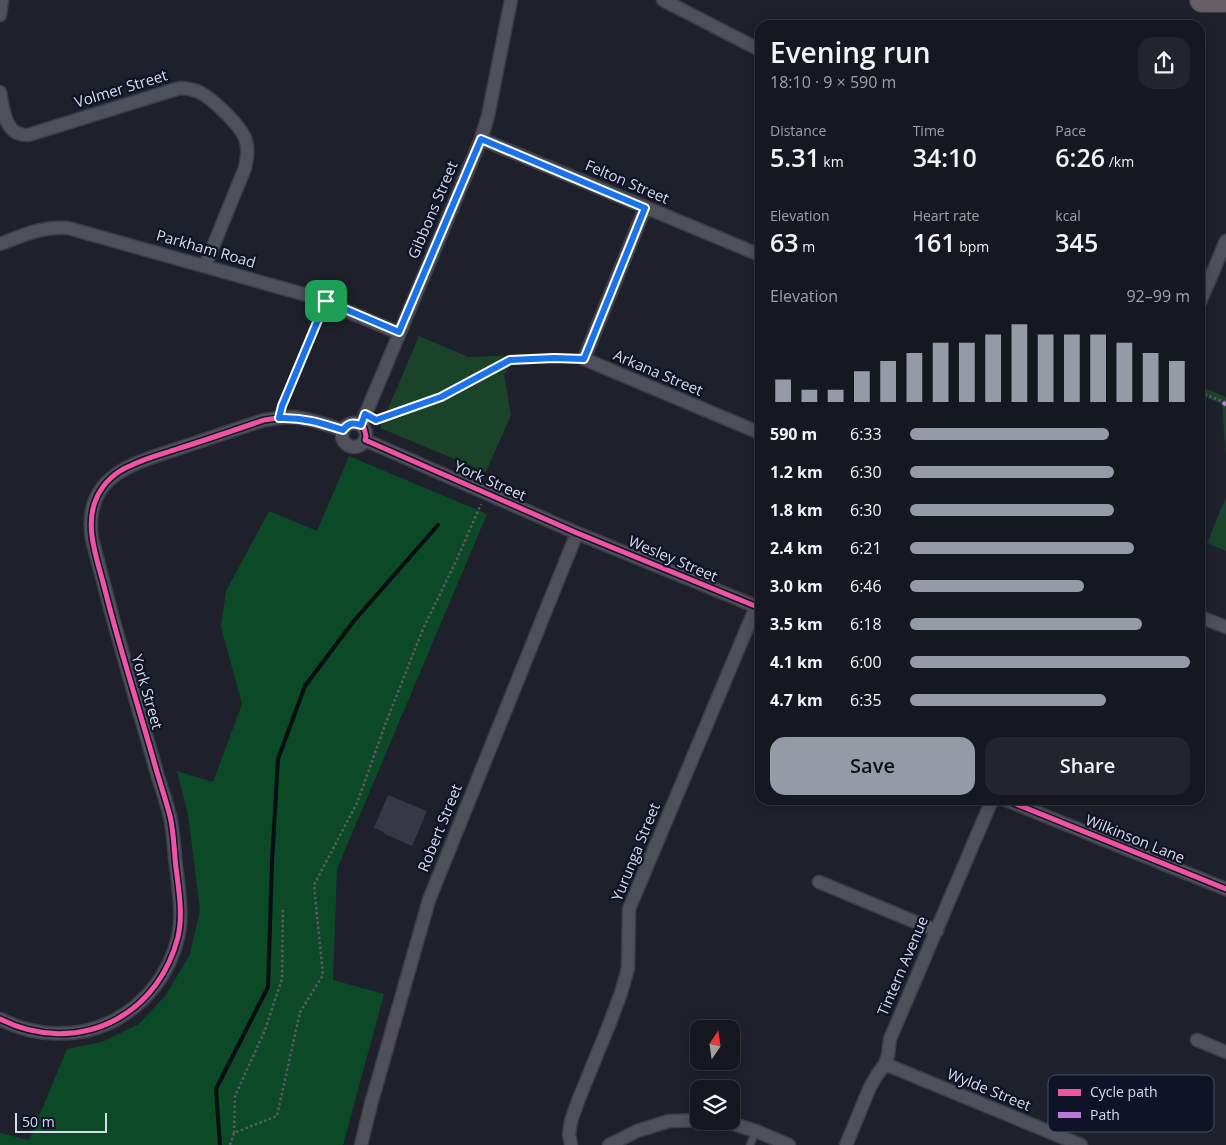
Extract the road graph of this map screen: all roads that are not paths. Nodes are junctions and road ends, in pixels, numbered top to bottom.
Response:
1 (2, 0) edge
2 (511, 0) edge
3 (663, 0) edge
4 (1202, 0) edge
5 (1224, 0) edge
6 (0, 15) edge
7 (755, 47) edge
8 (0, 92) edge
9 (481, 139) junction
10 (645, 208) junction
11 (1226, 241) edge
12 (0, 244) edge
13 (755, 249) edge
14 (204, 266) junction
15 (1205, 290) edge
16 (326, 301) junction
17 (399, 332) junction
18 (279, 418) junction
19 (363, 420) junction
20 (343, 430) junction
21 (755, 431) edge
22 (365, 440) junction
23 (577, 532) junction
24 (755, 607) edge
25 (755, 615) edge
26 (1205, 619) edge
27 (1226, 627) edge
28 (990, 805) edge
29 (1018, 805) edge
30 (819, 882) dead end
31 (1226, 889) edge
32 (937, 930) junction
33 (0, 1019) edge
34 (1197, 1040) dead end
35 (1226, 1052) edge
36 (885, 1064) junction
37 (690, 1120) edge
38 (740, 1126) edge
39 (756, 1131) junction
40 (1048, 1131) edge
41 (1050, 1132) edge
42 (361, 1145) edge
43 (571, 1145) edge
44 (609, 1145) edge
45 (750, 1145) edge
46 (790, 1145) edge
47 (846, 1145) edge
48 (1081, 1145) edge

1 - 6 street
2 - 9 street, Gibbons Street
3 - 7 street
4 - 5 highway
8 - 14 street, Volmer Street
9 - 10 street, Felton Street
9 - 17 street, Gibbons Street
10 - 13 street, Felton Street
10 - 21 street, Arkana Street
11 - 15 street
12 - 14 street, Parkham Road
14 - 16 street, Parkham Road
16 - 17 street, Parkham Road
16 - 18 lane
17 - 19 street, Gibbons Street
18 - 20 street, York Street
18 - 33 street, York Street
19 - 20 street
19 - 22 street
20 - 22 street
22 - 23 street, York Street
23 - 24 street, Wesley Street
23 - 42 street, Robert Street
25 - 43 street, Yurunga Street
26 - 27 street
28 - 32 street, Tintern Avenue
29 - 31 street, Wilkinson Lane
30 - 32 street
32 - 36 street, Tintern Avenue
34 - 35 street
36 - 40 street, Wylde Street
36 - 47 street, Tintern Avenue
37 - 44 street
38 - 39 street
39 - 45 lane
39 - 46 street
41 - 48 street, Wylde Street

